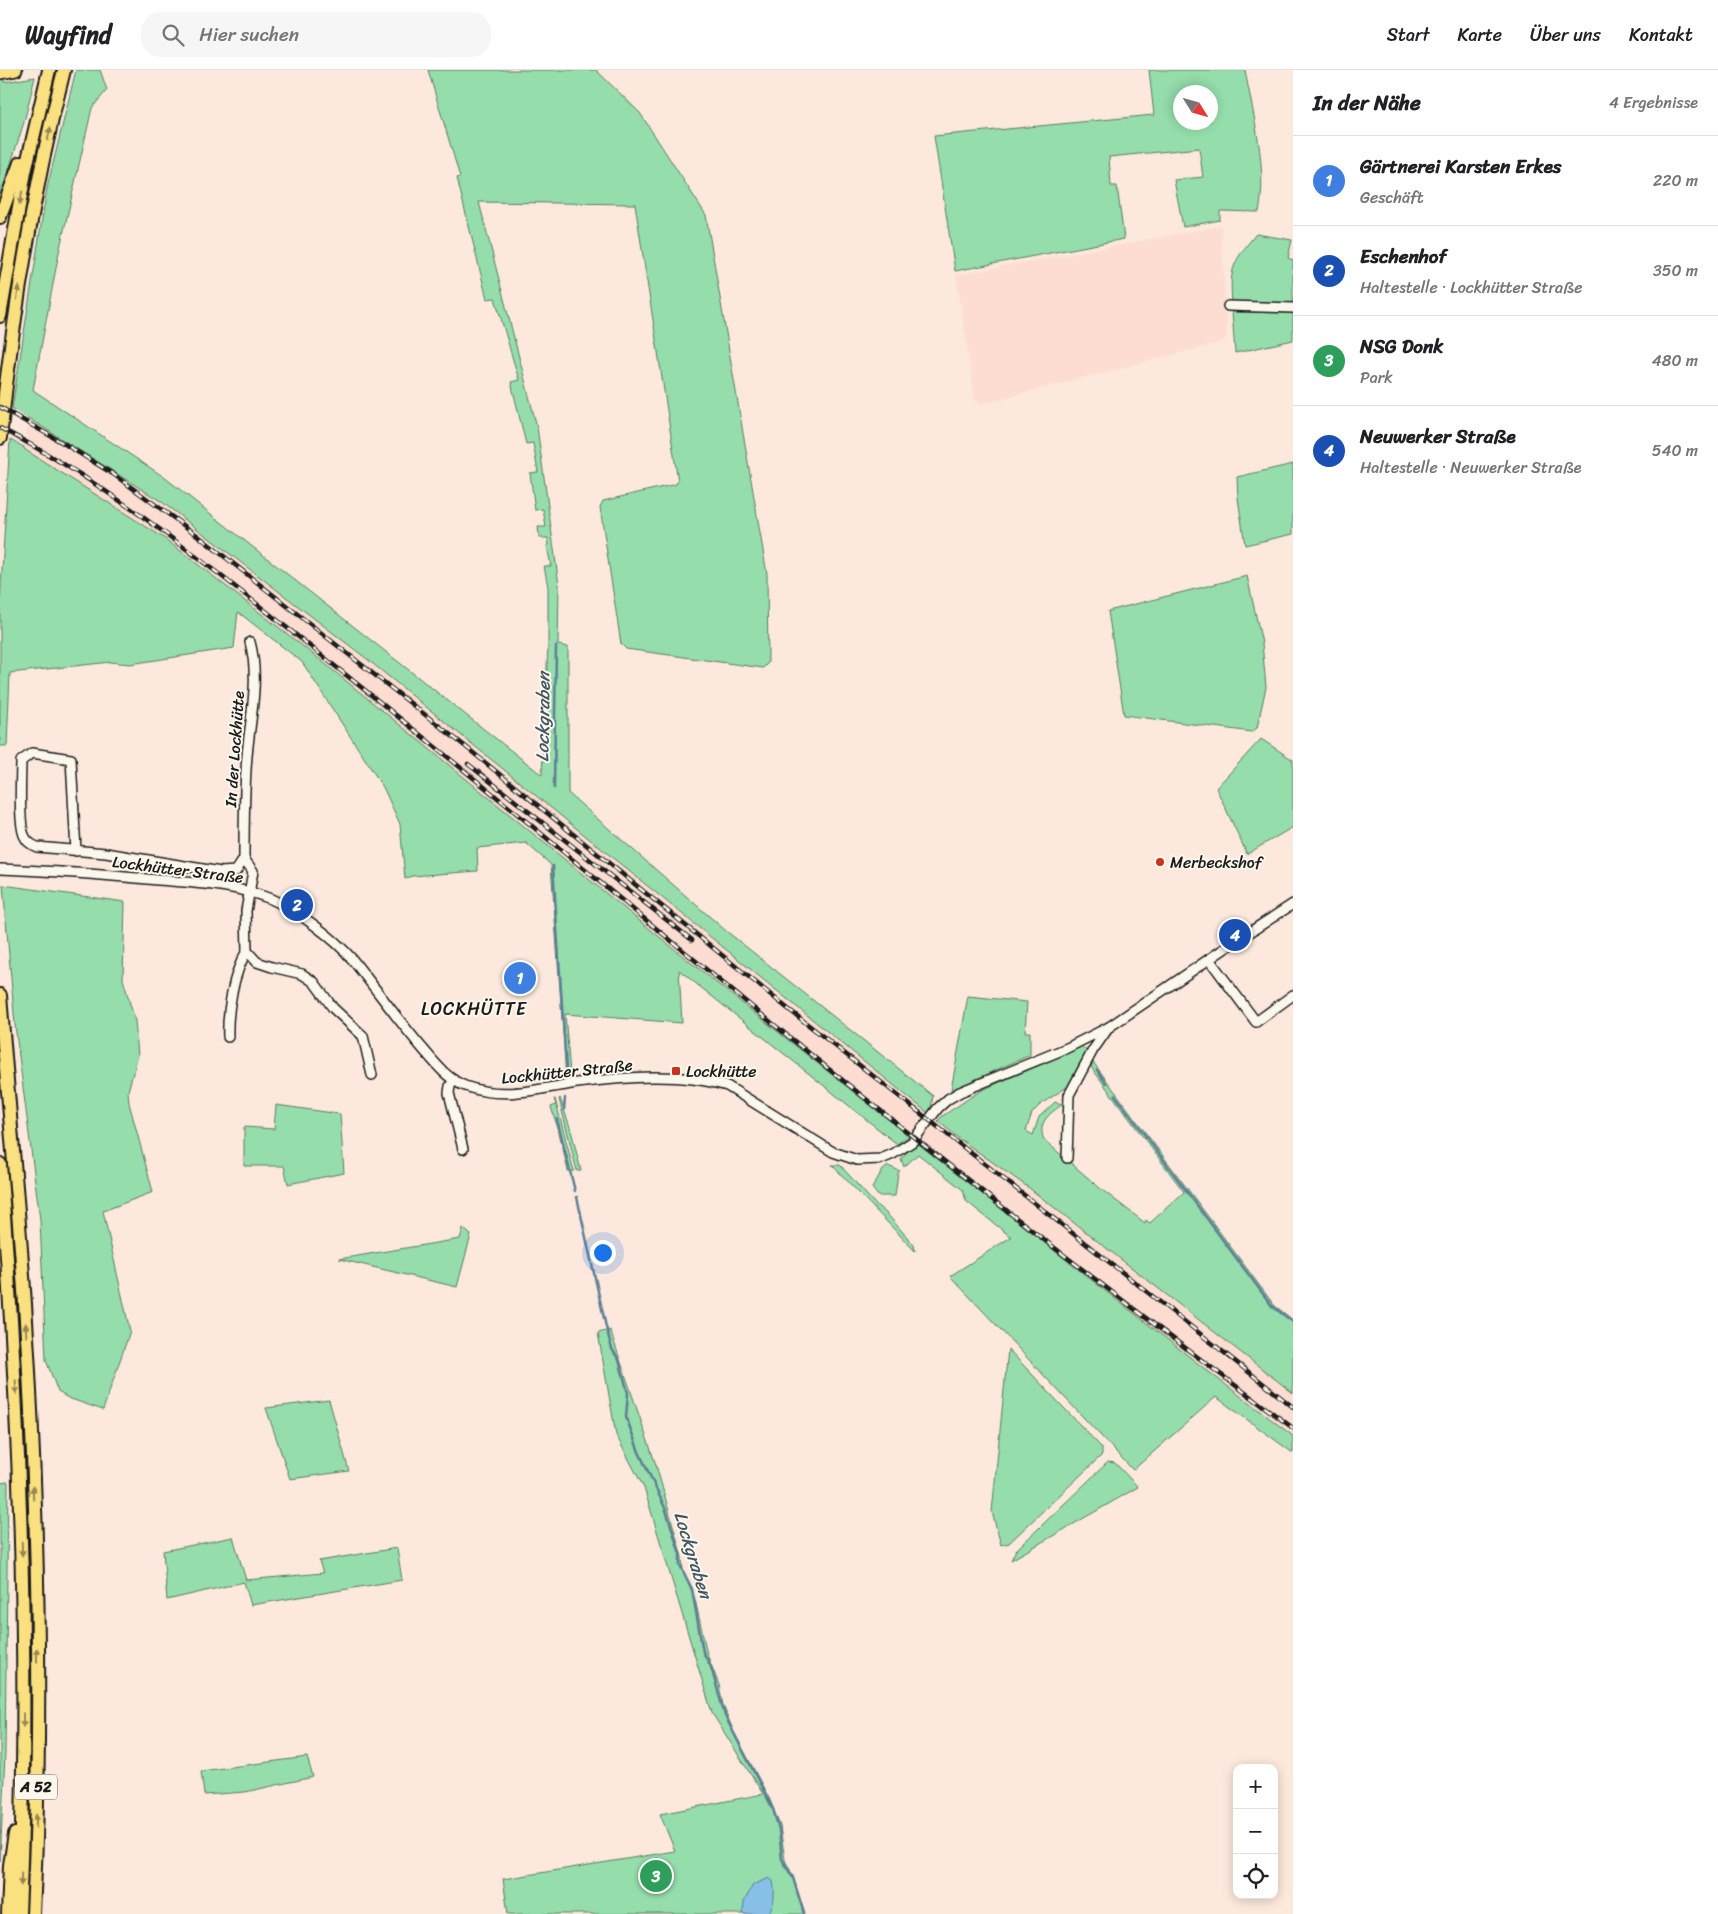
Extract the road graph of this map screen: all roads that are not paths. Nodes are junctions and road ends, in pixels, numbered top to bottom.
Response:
1 (16, 70) edge
2 (64, 70) edge
3 (0, 72) edge
4 (47, 76) edge
5 (0, 217) edge
6 (1228, 306) dead end
7 (1293, 308) edge
8 (0, 316) edge
9 (0, 438) edge
10 (250, 642) dead end
11 (76, 851) junction
12 (244, 859) junction
13 (0, 870) edge
14 (248, 892) junction
15 (1293, 904) edge
16 (247, 951) junction
17 (1209, 959) junction
18 (1293, 994) edge
19 (0, 995) edge
20 (1109, 1027) junction
21 (228, 1037) dead end
22 (372, 1075) dead end
23 (454, 1080) junction
24 (463, 1149) dead end
25 (1067, 1158) dead end
26 (0, 1164) edge
27 (22, 1795) junction
28 (35, 1870) junction
29 (8, 1914) edge
30 (19, 1914) edge
31 (33, 1914) edge
32 (38, 1914) edge

1 - 3 main road
9 -> 2 highway
4 - 5 highway
4 -> 8 highway
6 - 7 street
10 - 12 street, In der Lockhütte
11 - 11 street
11 - 12 street
12 - 14 street, In der Lockhütte
13 - 14 street, Lockhütter Straße
14 - 16 street, In der Lockhütte
14 - 23 street, Lockhütter Straße
15 - 17 street
16 - 21 street
16 - 22 street
17 - 18 street
17 - 20 street
28 -> 19 highway, A 52
20 - 23 street, Lockhütter Straße
20 - 25 street
23 - 24 street
26 -> 27 highway, A 52
27 - 29 highway
27 -> 30 highway, A 52
28 - 31 highway, A 52
28 - 32 highway

